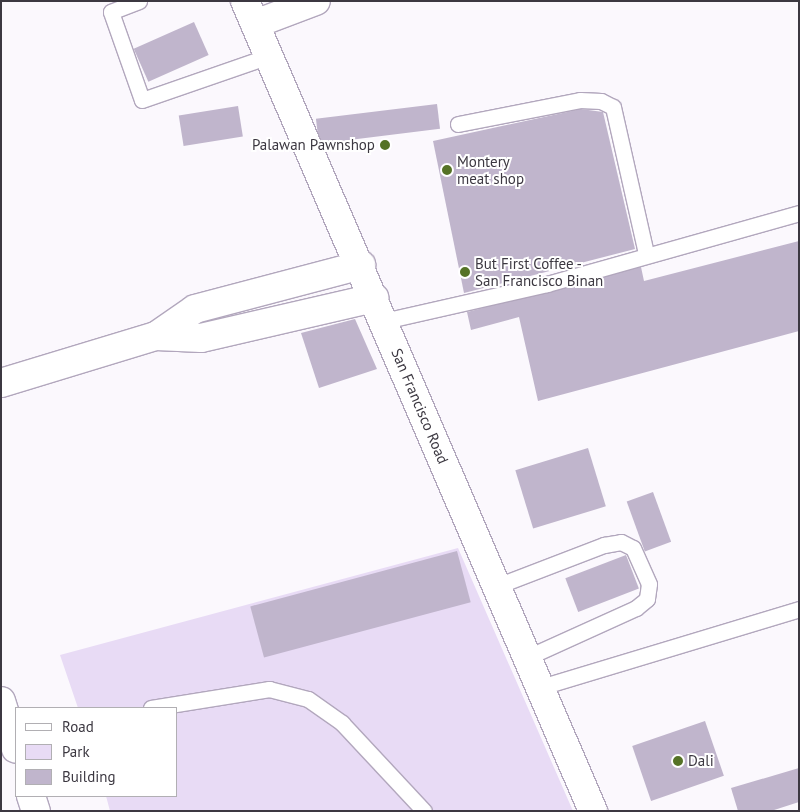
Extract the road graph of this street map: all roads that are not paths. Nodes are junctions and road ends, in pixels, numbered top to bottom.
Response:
1 (139, 1) edge
2 (316, 1) edge
3 (250, 13) edge
4 (269, 56) junction
5 (458, 124) dead end
6 (799, 213) edge
7 (646, 254) junction
8 (360, 265) junction
9 (379, 310) junction
10 (156, 336) junction
11 (1, 383) edge
12 (497, 586) junction
13 (799, 609) edge
14 (528, 657) junction
15 (541, 687) junction
16 (7, 706) edge
17 (157, 707) edge
18 (15, 744) edge
19 (15, 755) edge
20 (1, 762) edge
21 (31, 797) edge
22 (36, 811) edge
23 (424, 811) edge
24 (594, 811) edge

1 - 4 lane
2 - 3 main road
3 - 4 main road, San Francisco Road
4 - 8 main road, San Francisco Road
5 - 7 lane
6 - 7 lane
7 - 9 lane
8 - 9 main road, San Francisco Road
8 - 10 main road
9 - 10 main road
9 - 12 main road, San Francisco Road
10 - 11 main road
12 - 14 main road, San Francisco Road
12 - 14 lane
13 - 15 lane
14 - 15 main road, San Francisco Road
15 - 24 main road, San Francisco Road
16 - 18 main road
17 - 23 lane
19 - 20 main road
21 - 22 main road

